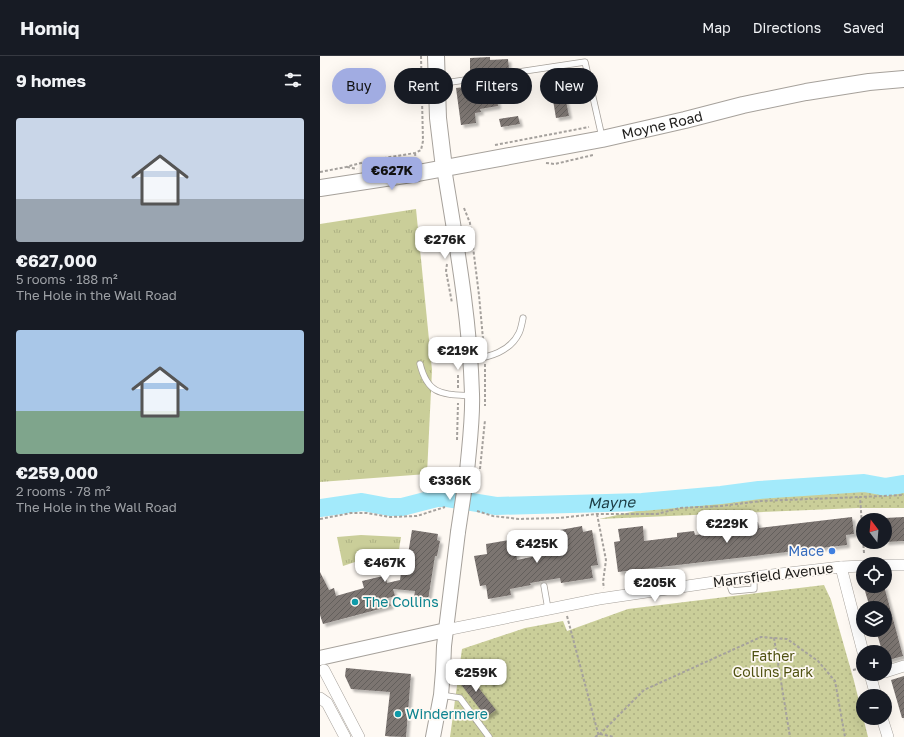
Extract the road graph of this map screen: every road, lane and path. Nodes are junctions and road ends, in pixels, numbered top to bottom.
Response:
1 (421, 56) edge
2 (436, 56) edge
3 (436, 68) edge
4 (904, 79) edge
5 (453, 82) edge
6 (437, 104) edge
7 (601, 132) junction
8 (423, 143) junction
9 (495, 145) dead end
10 (427, 147) dead end
11 (415, 153) junction
12 (416, 159) dead end
13 (444, 168) junction
14 (320, 172) edge
15 (320, 188) edge
16 (446, 270) dead end
17 (453, 310) dead end
18 (523, 318) dead end
19 (470, 360) junction
20 (420, 364) dead end
21 (458, 371) dead end
22 (465, 395) junction
23 (457, 447) dead end
24 (904, 495) edge
25 (860, 497) junction
26 (445, 507) dead end
27 (477, 512) dead end
28 (597, 514) junction
29 (320, 519) edge
30 (864, 553) dead end
31 (892, 565) edge
32 (904, 565) edge
33 (856, 566) edge
34 (840, 567) junction
35 (544, 586) dead end
36 (606, 598) junction
37 (564, 605) junction
38 (548, 608) junction
39 (446, 630) junction
40 (774, 638) junction
41 (861, 645) edge
42 (322, 664) edge
43 (904, 666) edge
44 (853, 670) dead end
45 (892, 670) edge
46 (856, 671) edge
47 (441, 694) junction
48 (320, 698) edge
49 (884, 725) edge
50 (599, 736) edge
51 (345, 737) edge
52 (359, 737) edge
53 (433, 737) edge
54 (489, 737) edge
55 (595, 737) edge
56 (614, 737) edge
57 (790, 737) edge
58 (845, 737) edge
59 (888, 737) edge

1 - 8 path
2 - 3 main road
4 - 7 main road, Moyne Road
5 - 7 lane
6 - 13 main road
7 - 9 path
7 - 13 main road, Moyne Road
8 - 10 path
8 - 11 path
11 - 12 path
11 - 14 path
13 - 15 main road, Moyne Road
13 - 19 street
16 - 17 path
18 - 19 lane
19 - 22 street
20 - 22 lane
21 - 22 path
22 - 23 path
22 - 39 street, bridge
24 - 25 path
25 - 28 path
25 - 30 path
26 - 29 path
27 - 28 path
28 - 36 path
31 - 32 street
33 - 34 street, Marrsfield Avenue
34 - 36 street, Marrsfield Avenue
34 - 41 street
35 - 38 lane
36 - 37 street, Marrsfield Avenue
37 - 38 street, Marrsfield Avenue
37 - 50 path
38 - 39 street, Marrsfield Avenue
39 - 42 street
39 - 47 street
40 - 50 path
40 - 57 path
40 - 58 path
42 - 52 street
43 - 45 street
44 - 46 path
47 - 53 street
47 - 54 lane
48 - 51 street
49 - 59 street
50 - 55 path
50 - 56 path

